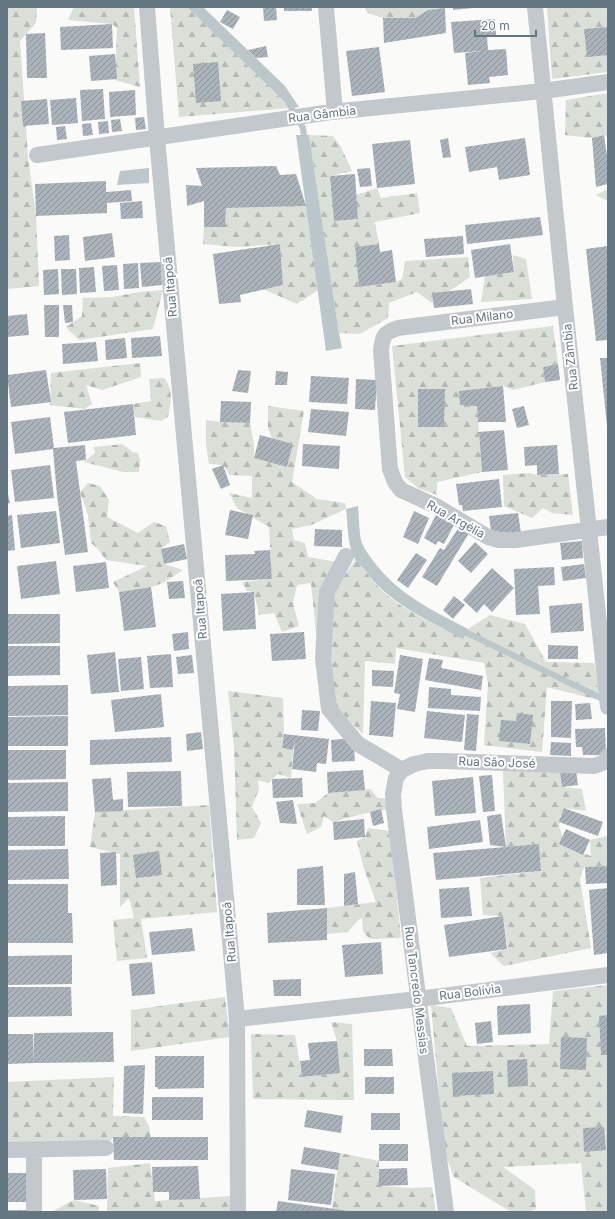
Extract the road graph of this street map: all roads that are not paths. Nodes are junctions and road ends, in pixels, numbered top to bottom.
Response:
1 (147, 7) edge
2 (326, 7) edge
3 (535, 7) edge
4 (608, 82) edge
5 (543, 90) junction
6 (333, 112) junction
7 (157, 138) junction
8 (38, 156) dead end
9 (565, 307) junction
10 (390, 469) joint
11 (608, 527) edge
12 (589, 530) junction
13 (346, 556) dead end
14 (608, 707) edge
15 (608, 756) edge
16 (402, 770) junction
17 (608, 975) edge
18 (418, 999) junction
19 (237, 1019) junction
20 (106, 1148) dead end
21 (7, 1150) edge
22 (34, 1150) junction
23 (34, 1212) edge
24 (238, 1212) edge
25 (446, 1212) edge

1 - 7 street, Rua Itapoã
2 - 6 street
3 - 5 street, Rua Zâmbia
4 - 5 street, Rua Gâmbia
5 - 6 street, Rua Gâmbia
5 - 9 street, Rua Zâmbia
6 - 7 street, Rua Gâmbia
7 - 8 street, Rua Gâmbia
7 - 19 street, Rua Itapoã
9 - 10 street, Rua Milano
9 - 12 street, Rua Zâmbia
10 - 12 street, Rua Argélia
11 - 12 street, Rua Argélia
12 - 14 street, Rua Zâmbia
13 - 16 street
15 - 16 street, Rua São José
16 - 18 street, Rua Tancredo Messias
17 - 18 street, Rua Bolívia
18 - 19 street, Rua Bolívia
18 - 25 street, Rua Tancredo Messias
19 - 24 street, Rua Itapoã
20 - 22 street
21 - 22 street
22 - 23 street

